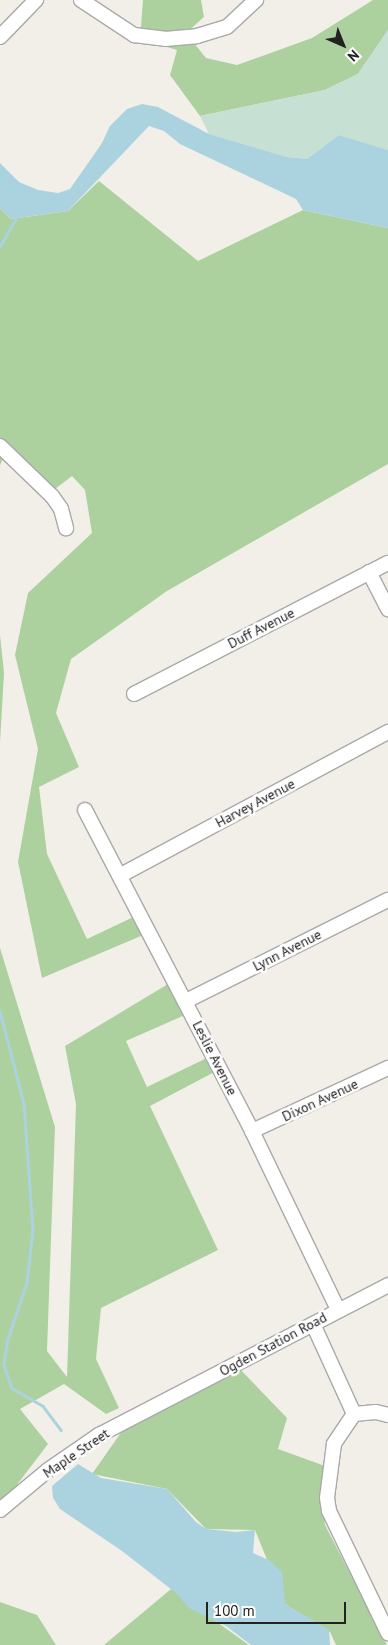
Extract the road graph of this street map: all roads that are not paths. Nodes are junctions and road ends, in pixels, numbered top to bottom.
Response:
1 (36, 0) edge
2 (81, 0) edge
3 (256, 0) edge
4 (0, 37) edge
5 (0, 446) edge
6 (66, 528) dead end
7 (388, 563) edge
8 (369, 572) junction
9 (388, 609) edge
10 (134, 694) dead end
11 (388, 732) edge
12 (85, 810) dead end
13 (121, 875) junction
14 (388, 900) edge
15 (186, 1000) junction
16 (388, 1068) edge
17 (252, 1131) junction
18 (388, 1285) edge
19 (338, 1310) junction
20 (313, 1324) junction
21 (158, 1404) joint
22 (354, 1414) junction
23 (388, 1415) edge
24 (0, 1510) edge
25 (388, 1633) edge

1 - 4 street
2 - 3 street
5 - 6 street
7 - 8 street, Duff Avenue
8 - 9 street
8 - 10 street, Duff Avenue
11 - 13 street, Harvey Avenue
12 - 13 street, Leslie Avenue
13 - 15 street, Leslie Avenue
14 - 15 street, Lynn Avenue
15 - 17 street, Leslie Avenue
16 - 17 street, Dixon Avenue
17 - 19 street, Leslie Avenue
18 - 19 street, Ogden Station Road
19 - 20 street, Ogden Station Road
20 - 21 street, Ogden Station Road
20 - 22 street
21 - 24 street, Maple Street
22 - 23 street
22 - 25 street

